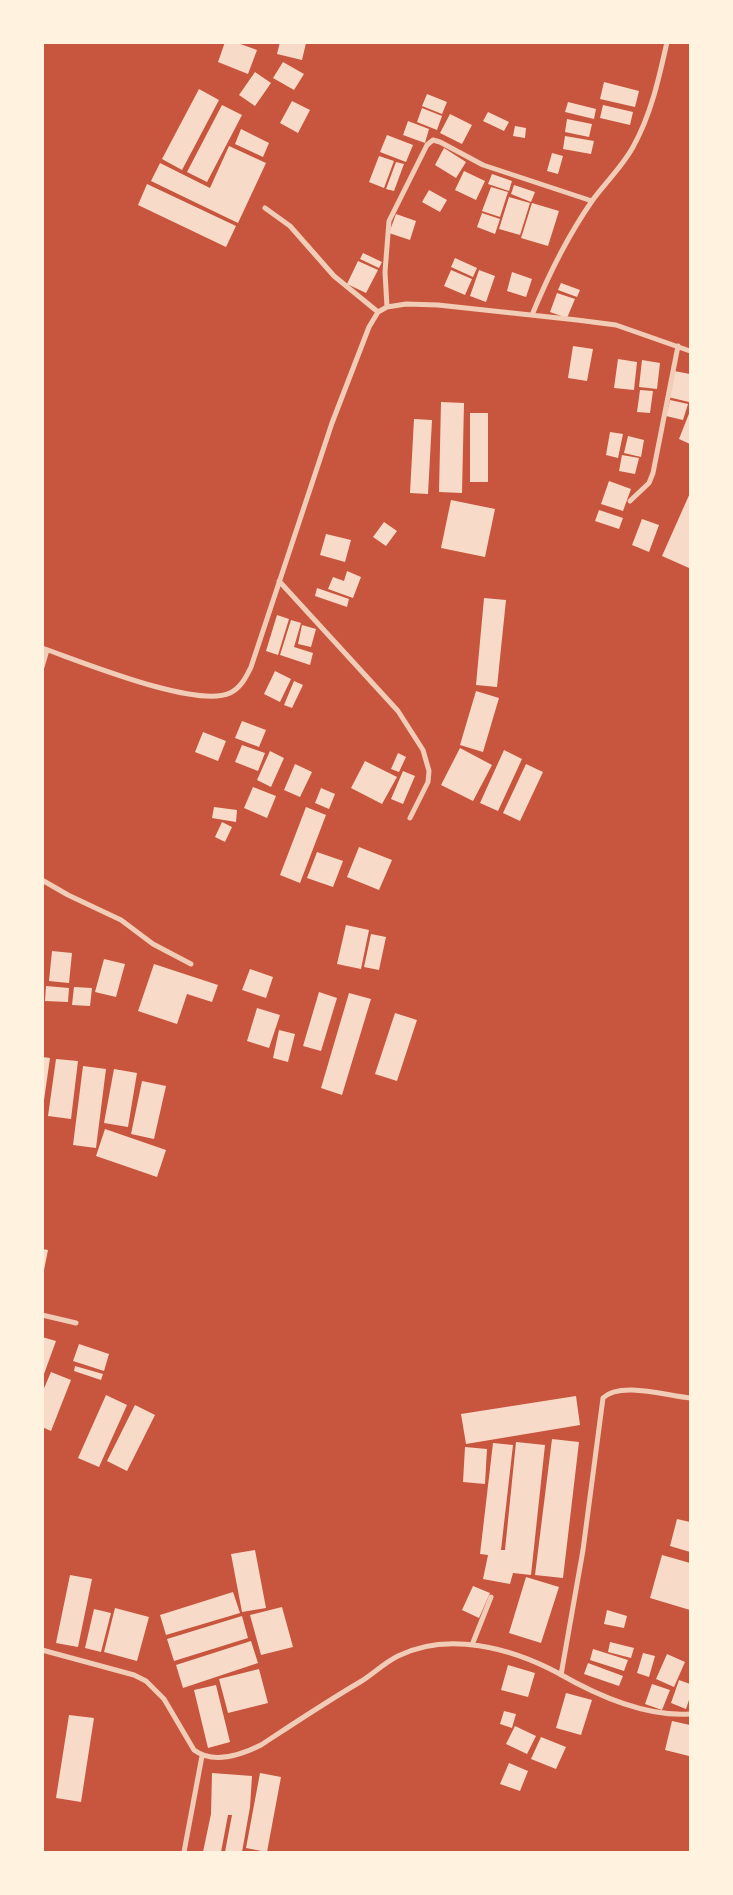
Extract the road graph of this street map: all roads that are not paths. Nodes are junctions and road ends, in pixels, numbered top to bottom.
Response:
1 (667, 42) edge
2 (592, 201) junction
3 (265, 208) dead end
4 (387, 307) junction
5 (378, 312) junction
6 (532, 315) junction
7 (678, 346) junction
8 (690, 351) edge
9 (630, 501) dead end
10 (279, 581) junction
11 (45, 649) edge
12 (42, 666) edge
13 (410, 818) dead end
14 (42, 880) edge
15 (191, 964) dead end
16 (42, 1314) edge
17 (76, 1322) dead end
18 (690, 1398) edge
19 (492, 1598) dead end
20 (472, 1645) junction
21 (42, 1650) edge
22 (561, 1675) junction
23 (690, 1714) edge
24 (202, 1756) junction
25 (184, 1852) edge

1 - 2 street
2 - 4 street
2 - 6 street
3 - 5 street
4 - 5 street
4 - 6 street
5 - 10 street
6 - 7 street
7 - 8 street
7 - 9 street
10 - 11 street
10 - 13 street
11 - 12 street
14 - 15 street
16 - 17 street
18 - 22 street
19 - 20 street
20 - 22 street
20 - 24 street
21 - 24 street
22 - 23 street
24 - 25 street

